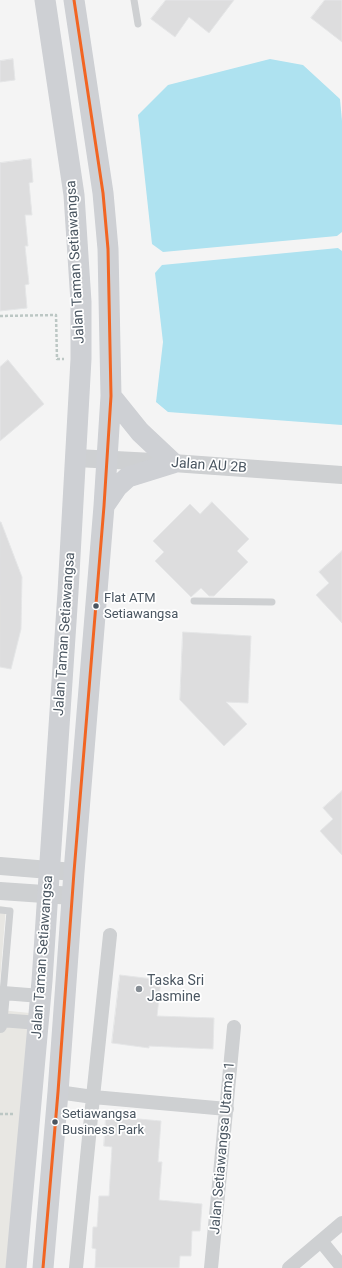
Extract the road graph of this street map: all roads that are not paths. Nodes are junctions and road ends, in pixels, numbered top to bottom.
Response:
1 (45, 0) edge
2 (74, 0) edge
3 (134, 0) edge
4 (138, 24) dead end
5 (111, 396) junction
6 (76, 458) junction
7 (107, 459) junction
8 (173, 463) junction
9 (342, 475) edge
10 (104, 506) junction
11 (194, 601) dead end
12 (272, 602) dead end
13 (0, 866) edge
14 (50, 870) junction
15 (74, 872) junction
16 (0, 891) edge
17 (48, 894) junction
18 (73, 896) junction
19 (0, 910) edge
20 (110, 935) dead end
21 (41, 996) junction
22 (2, 998) edge
23 (0, 1022) edge
24 (39, 1023) junction
25 (234, 1027) dead end
26 (58, 1092) junction
27 (93, 1097) junction
28 (227, 1109) junction
29 (342, 1223) edge
30 (321, 1241) junction
31 (342, 1267) edge
32 (16, 1268) edge
33 (43, 1268) edge
34 (76, 1268) edge
35 (211, 1268) edge
36 (289, 1268) edge

1 - 6 main road, Jalan Taman Setiawangsa
2 - 5 main road, Jalan Taman Setiawangsa
3 - 4 lane
5 - 7 main road, Jalan Taman Setiawangsa
5 - 8 main road
6 - 7 street, Jalan AU 2B
6 - 14 main road, Jalan Taman Setiawangsa
7 - 8 street, Jalan AU 2B
7 - 10 main road, Jalan Taman Setiawangsa
8 - 9 street, Jalan AU 2B
8 - 10 main road
10 - 15 main road, Jalan Taman Setiawangsa
11 - 12 lane
13 - 14 street
14 - 15 street
14 - 17 main road, Jalan Taman Setiawangsa
15 - 18 main road, Jalan Taman Setiawangsa
16 - 17 street
17 - 18 street
17 - 21 main road, Jalan Taman Setiawangsa
18 - 26 main road, Jalan Taman Setiawangsa
19 - 22 lane
20 - 27 street
21 - 22 street
21 - 24 main road, Jalan Taman Setiawangsa
22 - 23 street
23 - 24 street
24 - 32 main road, Jalan Taman Setiawangsa
25 - 28 street, Jalan Setiawangsa Utama 1
26 - 27 street
26 - 33 main road, Jalan Taman Setiawangsa
27 - 28 street
27 - 34 street
28 - 35 street, Jalan Setiawangsa Utama 1
29 - 30 street
30 - 31 street
30 - 36 street

